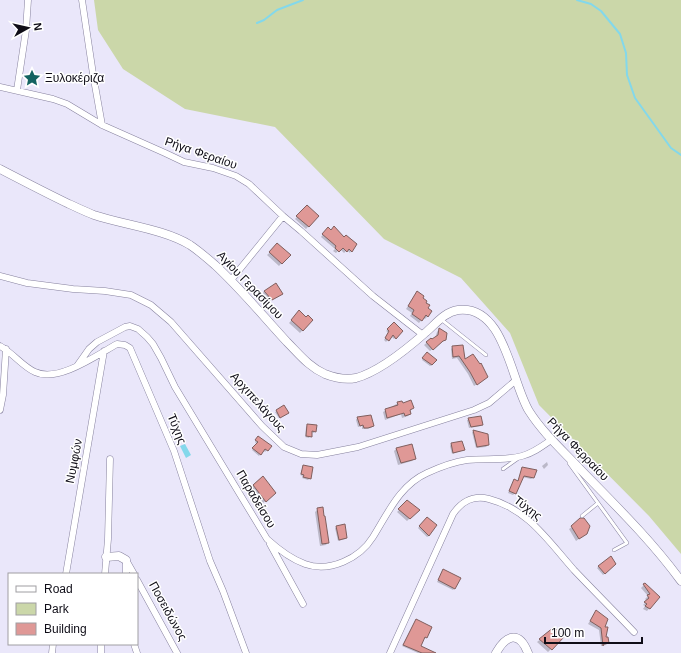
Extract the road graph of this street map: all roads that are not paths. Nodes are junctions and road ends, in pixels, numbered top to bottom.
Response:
1 (28, 0) edge
2 (82, 0) edge
3 (0, 87) edge
4 (17, 90) junction
5 (102, 125) junction
6 (0, 169) edge
7 (283, 216) junction
8 (0, 276) edge
9 (231, 280) junction
10 (440, 319) junction
11 (423, 335) junction
12 (3, 348) edge
13 (104, 351) junction
14 (486, 355) dead end
15 (77, 366) junction
16 (515, 381) junction
17 (1, 397) edge
18 (0, 410) edge
19 (554, 442) junction
20 (520, 456) junction
21 (110, 459) dead end
22 (503, 469) dead end
23 (598, 502) junction
24 (582, 516) dead end
25 (267, 539) junction
26 (614, 550) dead end
27 (106, 557) junction
28 (126, 560) junction
29 (66, 573) edge
30 (105, 573) edge
31 (126, 573) edge
32 (133, 573) edge
33 (681, 581) edge
34 (138, 582) edge
35 (303, 604) dead end
36 (634, 632) dead end
37 (177, 653) edge
38 (246, 653) edge
39 (390, 653) edge
40 (496, 653) edge
41 (528, 653) edge

1 - 4 street
2 - 5 street
3 - 4 street, Ρήγα Φεραίου
4 - 5 street, Ρήγα Φεραίου
5 - 7 street, Ρήγα Φεραίου
6 - 9 street, Αγίου Γερασίμου
7 - 9 street
7 - 11 street, Ρήγα Φεραίου
8 - 16 street, Αρχιπελάγους
9 - 11 street, Αγίου Γερασίμου
10 - 11 street, Ρήγα Φερραίου
10 - 14 lane
10 - 16 street, Ρήγα Φερραίου
12 - 15 street, Τύχης
12 - 17 street
13 - 15 street, Τύχης
13 - 29 street, Νυμφών
13 - 38 street, Τύχης
15 - 25 street, Παραδείσου
16 - 19 street, Ρήγα Φερραίου
17 - 18 street
19 - 20 street, Παραδείσου
19 - 23 lane
19 - 33 street, Ρήγα Φερραίου
20 - 22 lane
20 - 25 street, Παραδείσου
21 - 27 street
23 - 24 lane
23 - 26 lane
25 - 35 street
27 - 28 street
27 - 30 street
28 - 31 street
28 - 32 street, Ποσειδώνος
34 - 37 street, Ποσειδώνος
36 - 39 street, Τύχης
40 - 41 street

